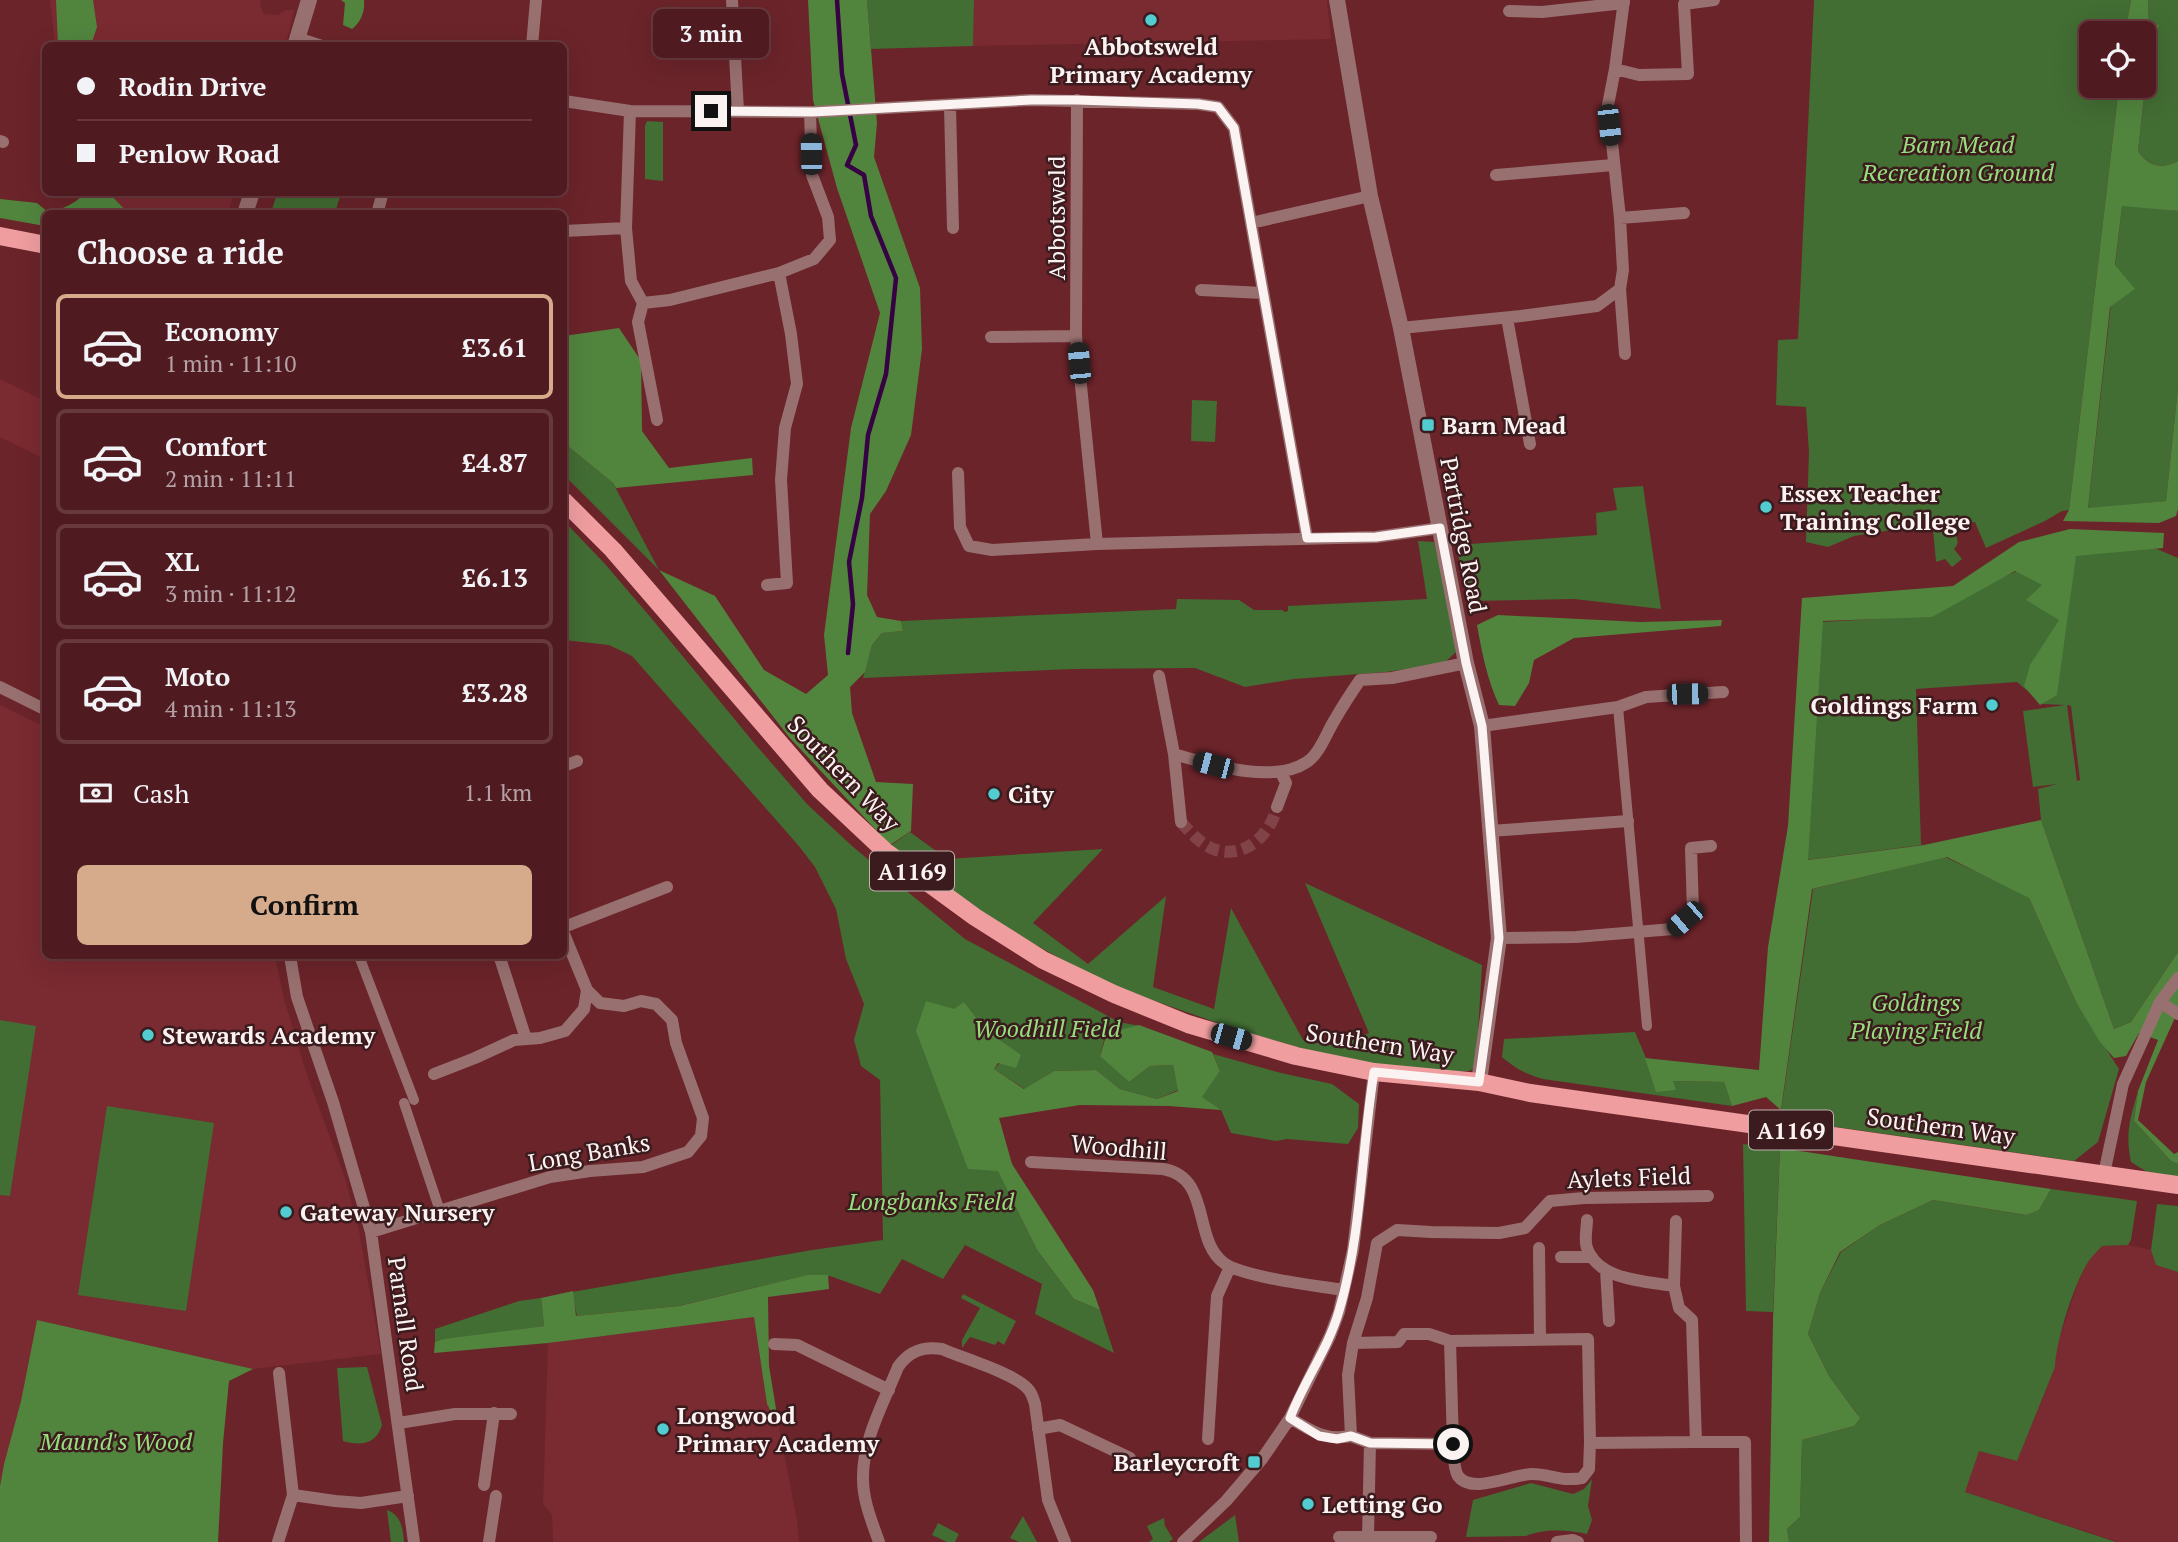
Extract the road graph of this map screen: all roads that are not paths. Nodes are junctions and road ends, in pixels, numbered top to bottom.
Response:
1 (309, 0) edge
2 (536, 0) edge
3 (732, 0) edge
4 (1337, 0) edge
5 (1714, 0) edge
6 (1624, 1) edge
7 (1509, 11) dead end
8 (296, 42) edge
9 (531, 42) edge
10 (1615, 69) junction
11 (1077, 100) junction
12 (567, 101) edge
13 (950, 106) junction
14 (630, 111) junction
15 (738, 111) junction
16 (810, 112) junction
17 (1613, 165) junction
18 (1496, 175) dead end
19 (1370, 196) junction
20 (1684, 214) dead end
21 (1620, 218) junction
22 (1251, 223) junction
23 (626, 228) junction
24 (953, 228) dead end
25 (567, 231) edge
26 (0, 236) edge
27 (42, 244) edge
28 (779, 273) junction
29 (1620, 289) junction
30 (1201, 290) dead end
31 (1263, 293) junction
32 (643, 303) junction
33 (1507, 318) junction
34 (1401, 328) junction
35 (1076, 336) junction
36 (990, 337) dead end
37 (1625, 354) dead end
38 (657, 420) dead end
39 (1530, 444) dead end
40 (958, 473) dead end
41 (567, 504) edge
42 (1440, 528) junction
43 (1307, 538) junction
44 (1097, 544) junction
45 (767, 585) dead end
46 (1466, 663) junction
47 (1160, 676) dead end
48 (0, 687) edge
49 (1723, 692) dead end
50 (1618, 707) junction
51 (42, 708) edge
52 (1482, 726) junction
53 (1174, 754) junction
54 (576, 761) dead end
55 (567, 765) edge
56 (1281, 772) junction
57 (1277, 807) tunnel mouth
58 (1628, 821) junction
59 (1181, 822) tunnel mouth
60 (1490, 831) junction
61 (1711, 846) dead end
62 (667, 887) dead end
63 (567, 926) edge
64 (1639, 932) junction
65 (1499, 938) junction
66 (567, 941) edge
67 (291, 959) edge
68 (360, 959) edge
69 (500, 959) edge
70 (2178, 978) edge
71 (587, 990) junction
72 (2160, 1002) junction
73 (2178, 1014) edge
74 (1647, 1026) dead end
75 (526, 1039) junction
76 (1374, 1072) junction
77 (434, 1074) dead end
78 (1479, 1082) junction
79 (1031, 1162) dead end
80 (2104, 1174) junction
81 (2178, 1185) edge
82 (1708, 1196) dead end
83 (440, 1211) junction
84 (1587, 1220) dead end
85 (1676, 1221) dead end
86 (371, 1231) junction
87 (1539, 1248) dead end
88 (1561, 1257) dead end
89 (1592, 1257) junction
90 (1230, 1267) junction
91 (1605, 1270) junction
92 (1674, 1286) junction
93 (1344, 1290) junction
94 (1609, 1321) dead end
95 (1540, 1339) junction
96 (1450, 1341) junction
97 (1353, 1343) junction
98 (774, 1344) dead end
99 (279, 1373) dead end
100 (889, 1390) junction
101 (494, 1413) junction
102 (511, 1414) dead end
103 (1290, 1418) junction
104 (399, 1423) junction
105 (1038, 1429) junction
106 (1351, 1436) junction
107 (1208, 1439) dead end
108 (1696, 1442) junction
109 (1370, 1443) junction
110 (1590, 1443) junction
111 (1453, 1444) junction
112 (1130, 1458) dead end
113 (484, 1485) dead end
114 (293, 1495) junction
115 (408, 1496) junction
116 (496, 1496) dead end
117 (1339, 1537) dead end
118 (1368, 1537) junction
119 (1431, 1537) dead end
120 (278, 1542) edge
121 (414, 1542) edge
122 (489, 1542) edge
123 (879, 1542) edge
124 (1065, 1542) edge
125 (1183, 1542) edge
126 (1557, 1542) edge
127 (1578, 1542) edge
128 (1746, 1542) edge

1 - 8 street
2 - 9 street
3 - 15 street
4 - 19 street, Partridge Road
5 - 10 street
6 - 7 street
6 - 10 street
10 - 17 street
11 - 13 street
11 - 22 street
11 - 35 street, Abbotsweld
12 - 14 street
13 - 16 street
13 - 24 street
14 - 15 street
14 - 23 street
15 - 16 street
16 - 28 street
17 - 18 street
17 - 21 street
19 - 22 street
19 - 34 street, Partridge Road
20 - 21 street
21 - 29 street
22 - 31 street
23 - 25 street
23 - 32 street
26 - 27 main road
28 - 32 street
28 - 45 street
29 - 33 street
29 - 37 street
30 - 31 street
31 - 43 street
32 - 38 street
33 - 34 street
33 - 39 street
34 - 42 street, Partridge Road
35 - 36 street
35 - 44 street, Abbotsweld
40 - 44 street
41 - 76 main road, Southern Way / A1169
42 - 43 street
42 - 46 street, Partridge Road
43 - 44 street
46 - 52 street, Partridge Road
46 - 56 street
47 - 53 street
48 - 51 street
49 - 50 street
50 - 52 street
50 - 58 street
52 - 60 street, Partridge Road
53 - 56 street
53 - 59 street
54 - 55 street
56 - 57 street
58 - 60 street
58 - 64 street
60 - 65 street, Partridge Road
61 - 64 street
62 - 63 street
64 - 65 street
64 - 74 street
65 - 78 street, Partridge Road
66 - 71 street
67 - 86 street, Parnall Road
68 - 83 street
69 - 75 street
70 - 72 street
71 - 75 street
71 - 83 street, Long Banks
72 - 73 street
72 - 80 street
75 - 77 street
76 - 78 main road, Southern Way / A1169
76 - 93 street
78 - 80 main road, Southern Way / A1169
79 - 90 street, Woodhill
80 - 81 main road, Southern Way / A1169
82 - 97 street, Aylets Field
83 - 86 street, Long Banks
84 - 89 street
85 - 92 street
86 - 104 street, Parnall Road
87 - 95 street
88 - 89 street
89 - 91 street
90 - 93 street
90 - 107 street
91 - 92 street
91 - 94 street
92 - 108 street
93 - 103 street
95 - 96 street
95 - 110 street
96 - 97 street
96 - 111 street
97 - 106 street, Aylets Field
98 - 100 street
99 - 114 street
100 - 105 street
100 - 123 street
101 - 102 street
101 - 104 street
101 - 113 street
103 - 106 street
103 - 125 street
104 - 115 street, Parnall Road
105 - 112 street
105 - 124 street
106 - 109 street
108 - 110 street
108 - 128 street
109 - 111 street
109 - 118 street
110 - 111 street
114 - 115 street
114 - 120 street
115 - 121 street, Parnall Road
116 - 122 street
117 - 118 street
118 - 119 street
126 - 127 street

